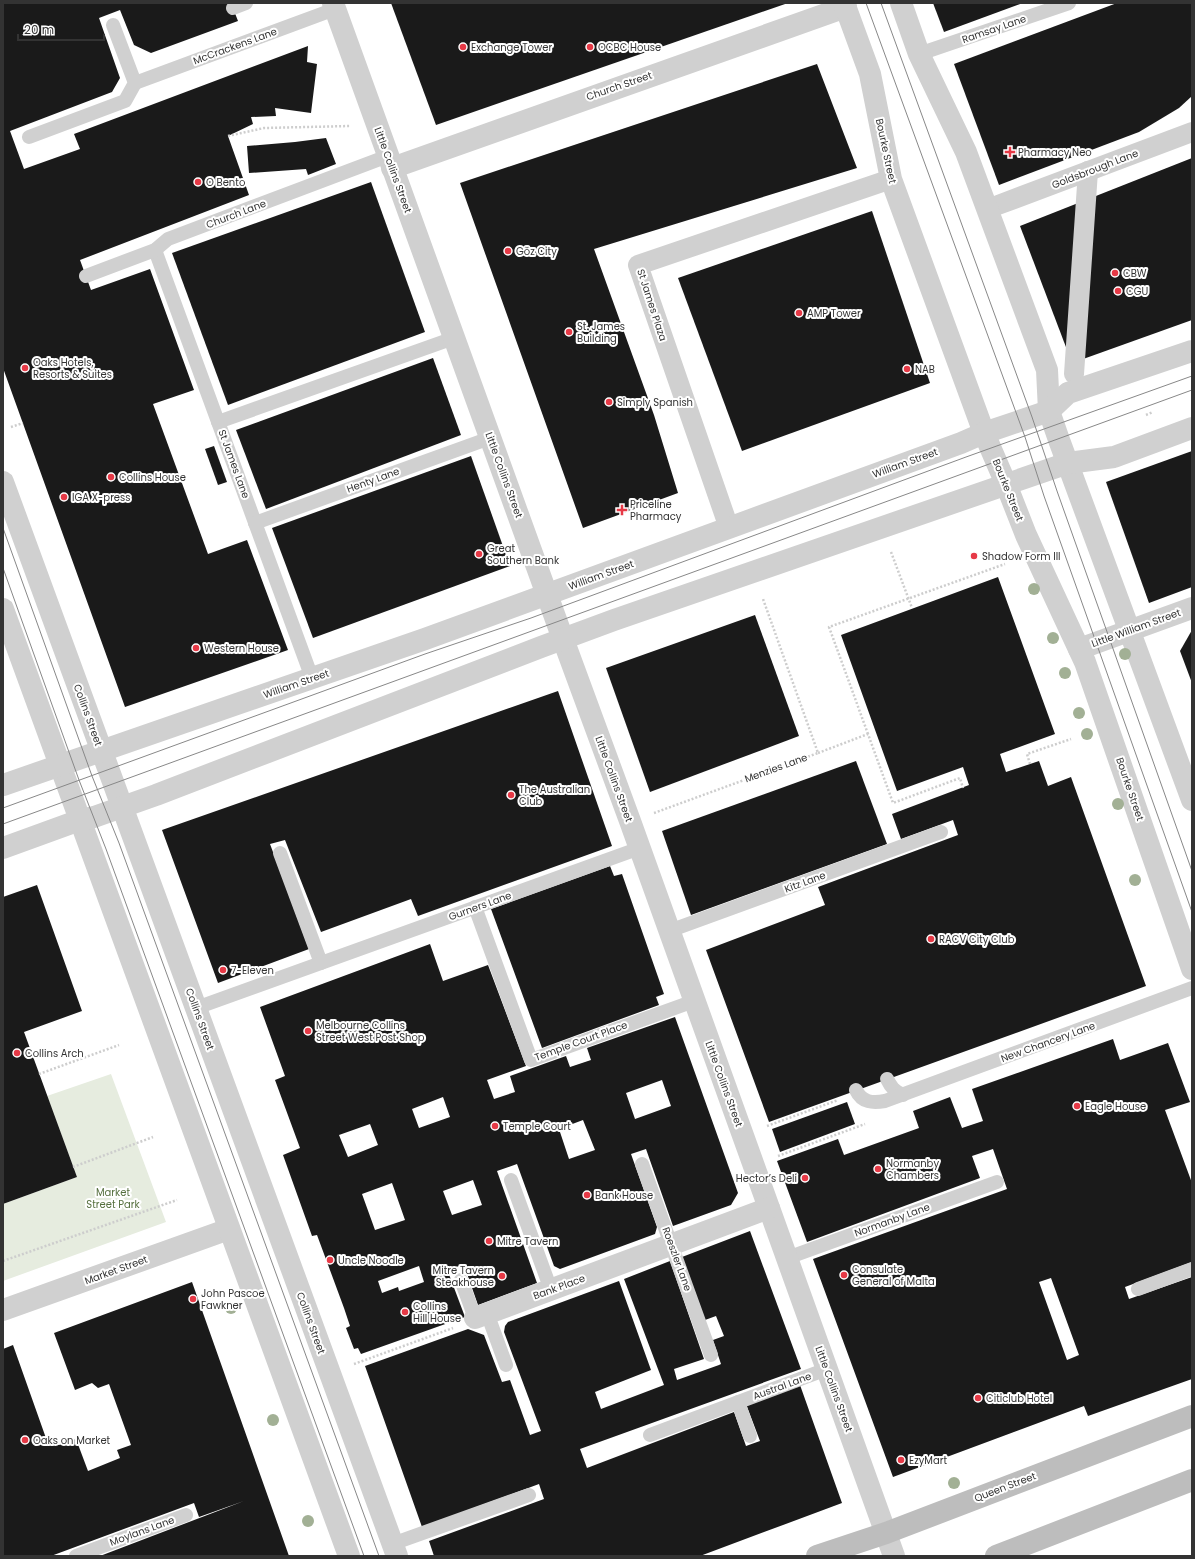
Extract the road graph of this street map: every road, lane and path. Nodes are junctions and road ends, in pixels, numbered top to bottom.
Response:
1 (901, 3) edge
2 (1069, 3) edge
3 (845, 5) edge
4 (334, 6) edge
5 (113, 25) dead end
6 (919, 54) junction
7 (135, 83) junction
8 (351, 126) dead end
9 (1192, 132) edge
10 (228, 136) dead end
11 (29, 137) dead end
12 (390, 162) junction
13 (1088, 171) junction
14 (891, 179) junction
15 (998, 205) dead end
16 (155, 250) junction
17 (86, 276) dead end
18 (454, 338) junction
19 (1192, 351) edge
20 (1074, 374) dead end
21 (1049, 411) junction
22 (23, 422) dead end
23 (218, 422) junction
24 (11, 427) dead end
25 (1192, 428) edge
26 (984, 433) junction
27 (490, 438) junction
28 (1068, 463) junction
29 (3, 482) edge
30 (1006, 484) junction
31 (255, 523) junction
32 (729, 528) junction
33 (891, 552) dead end
34 (1005, 564) dead end
35 (547, 594) junction
36 (763, 599) dead end
37 (909, 599) junction
38 (912, 608) dead end
39 (1192, 608) edge
40 (3, 609) edge
41 (1129, 630) junction
42 (563, 639) junction
43 (1079, 649) junction
44 (312, 678) junction
45 (868, 734) junction
46 (1071, 739) dead end
47 (102, 751) junction
48 (818, 753) junction
49 (60, 764) junction
50 (1030, 764) dead end
51 (3, 785) edge
52 (963, 788) dead end
53 (1192, 800) edge
54 (122, 807) junction
55 (650, 814) dead end
56 (80, 820) junction
57 (941, 832) dead end
58 (3, 848) edge
59 (640, 848) junction
60 (280, 853) dead end
61 (475, 908) junction
62 (669, 931) junction
63 (321, 963) junction
64 (1192, 969) edge
65 (1192, 988) edge
66 (694, 1001) junction
67 (196, 1008) junction
68 (119, 1045) dead end
69 (39, 1074) dead end
70 (887, 1079) dead end
71 (856, 1090) dead end
72 (903, 1094) junction
73 (839, 1100) dead end
74 (766, 1126) dead end
75 (153, 1137) dead end
76 (642, 1164) dead end
77 (73, 1167) dead end
78 (511, 1180) dead end
79 (997, 1182) dead end
80 (177, 1200) dead end
81 (769, 1208) junction
82 (229, 1229) junction
83 (671, 1244) junction
84 (787, 1258) junction
85 (3, 1261) edge
86 (1192, 1269) edge
87 (461, 1280) dead end
88 (1138, 1289) dead end
89 (551, 1290) junction
90 (3, 1310) edge
91 (481, 1316) junction
92 (711, 1355) dead end
93 (506, 1365) dead end
94 (349, 1366) dead end
95 (827, 1369) junction
96 (738, 1402) junction
97 (1192, 1416) edge
98 (650, 1434) dead end
99 (750, 1436) dead end
100 (1192, 1480) edge
101 (529, 1495) dead end
102 (186, 1515) dead end
103 (886, 1533) junction
104 (394, 1550) edge
105 (76, 1556) edge
106 (349, 1556) edge
107 (817, 1556) edge
108 (894, 1556) edge
109 (996, 1556) edge

1 - 6 street
2 - 6 lane, Ramsay Lane
3 - 12 street, Church Street
3 - 14 street, Bourke Street
4 - 7 lane, McCrackens Lane
4 - 12 street, Little Collins Street
5 - 7 lane
6 - 21 street
7 - 11 lane
8 - 10 path
9 - 13 street, Goldsbrough Lane
12 - 16 lane, Church Lane
12 - 18 street, Little Collins Street
13 - 15 street, Goldsbrough Lane
13 - 20 street
14 - 26 street, Bourke Street
14 - 32 street, St James Plaza
16 - 17 lane, Church Lane
16 - 23 lane, St James Lane
18 - 23 lane
18 - 27 street, Little Collins Street
19 - 21 street, William Street
21 - 26 street, William Street
21 - 28 street
22 - 24 path
23 - 31 lane, St James Lane
25 - 28 street
26 - 30 street, Bourke Street
26 - 32 street, William Street
27 - 31 lane, Henty Lane
27 - 35 street, Little Collins Street
28 - 30 street
28 - 41 street
29 - 47 street, Collins Street
30 - 42 street
30 - 43 street, Bourke Street
31 - 44 lane, St James Lane
32 - 35 street, William Street
33 - 37 path
34 - 37 path
35 - 42 street, Little Collins Street
35 - 44 street, William Street
36 - 48 path, Menzies Lane
37 - 38 path
37 - 45 path
39 - 41 street, Little William Street
40 - 49 street
41 - 43 street, Little William Street
41 - 53 street
42 - 54 street
42 - 59 street, Little Collins Street
43 - 64 street, Bourke Street
44 - 47 street, William Street
45 - 48 path
45 - 52 path
46 - 50 path
47 - 49 street, William Street
47 - 54 street, Collins Street
48 - 55 path, Menzies Lane
49 - 51 street, William Street
49 - 56 street
54 - 56 street
54 - 67 street, Collins Street
56 - 58 street
56 - 82 street
57 - 62 lane, Kitz Lane
59 - 61 lane, Gurners Lane
59 - 62 street, Little Collins Street
60 - 63 lane
61 - 63 lane, Gurners Lane
61 - 66 lane, Temple Court Place
62 - 66 street, Little Collins Street
63 - 67 lane, Gurners Lane
65 - 72 lane, New Chancery Lane
66 - 81 street, Little Collins Street
67 - 104 street, Collins Street
68 - 69 path
70 - 72 lane
71 - 72 lane, New Chancery Lane
73 - 74 path
75 - 77 path
76 - 83 lane, Roeszler Lane
78 - 89 lane
79 - 84 lane, Normanby Lane
80 - 85 path
81 - 83 street, Bank Place
81 - 84 street, Little Collins Street
82 - 90 street, Market Street
82 - 106 street
83 - 89 street, Bank Place
83 - 92 lane, Roeszler Lane
84 - 95 street, Little Collins Street
86 - 88 lane
87 - 91 lane
89 - 91 street, Bank Place
91 - 93 lane
91 - 94 path
95 - 96 lane, Austral Lane
95 - 103 street, Little Collins Street
96 - 98 lane, Austral Lane
96 - 99 lane
97 - 103 main road, Queen Street
100 - 109 main road
101 - 104 lane
102 - 105 lane, Moylans Lane
103 - 107 main road, Queen Street
103 - 108 street, Little Collins Street

